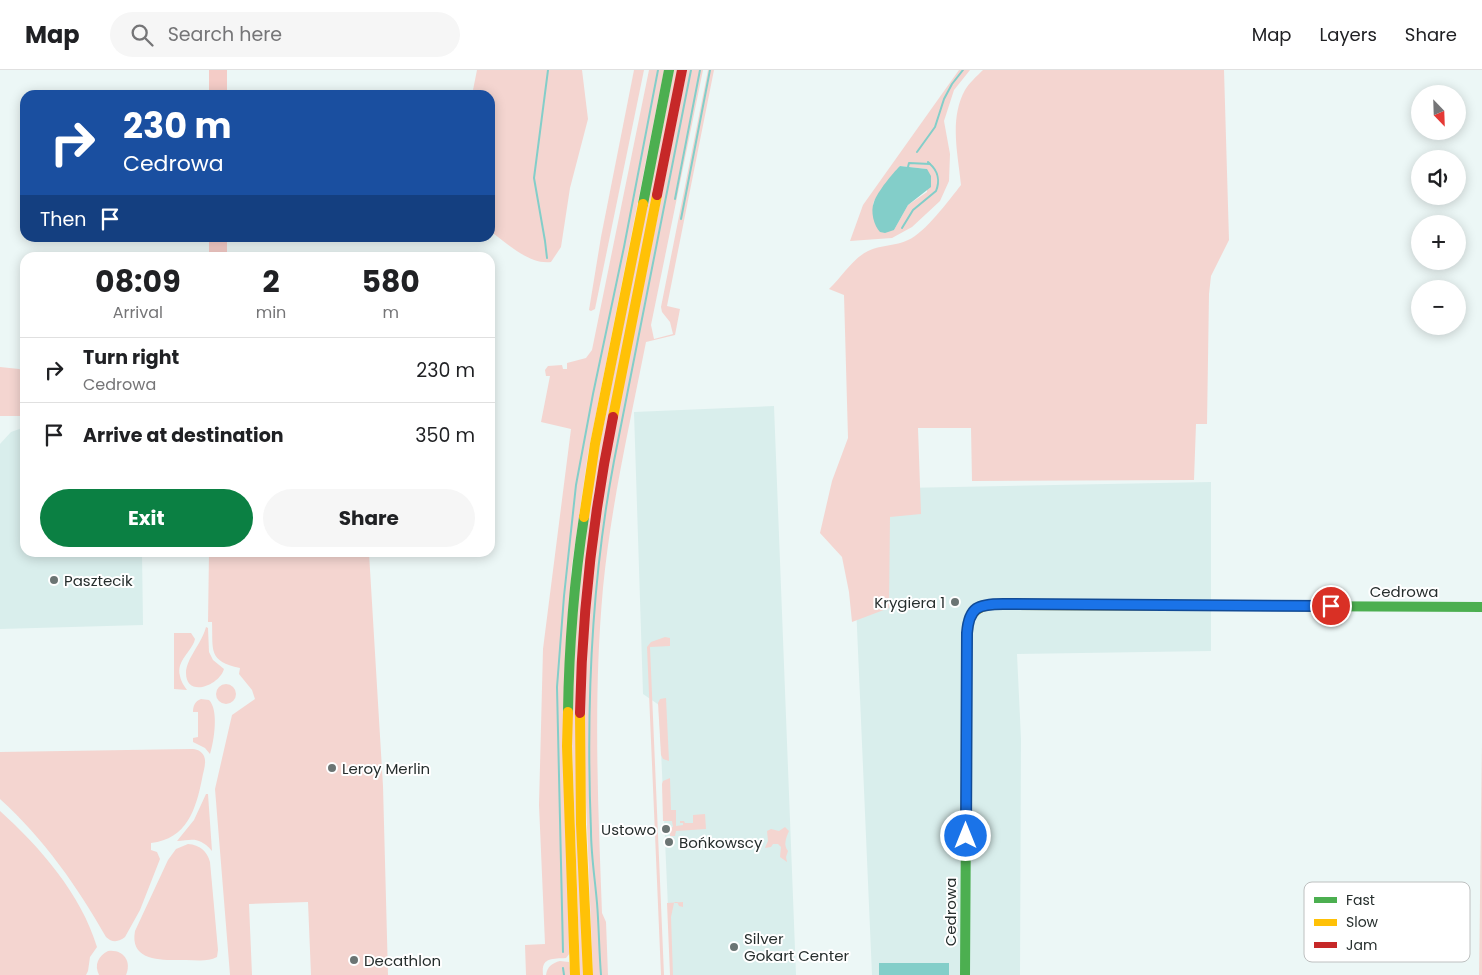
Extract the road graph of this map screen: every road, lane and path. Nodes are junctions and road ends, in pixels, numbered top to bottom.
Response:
1 (669, 70) edge
2 (682, 70) edge
3 (1482, 607) edge
4 (576, 975) edge
5 (588, 975) edge
6 (965, 975) edge

1 - 4 main road
2 - 5 main road
3 - 6 main road, Cedrowa

